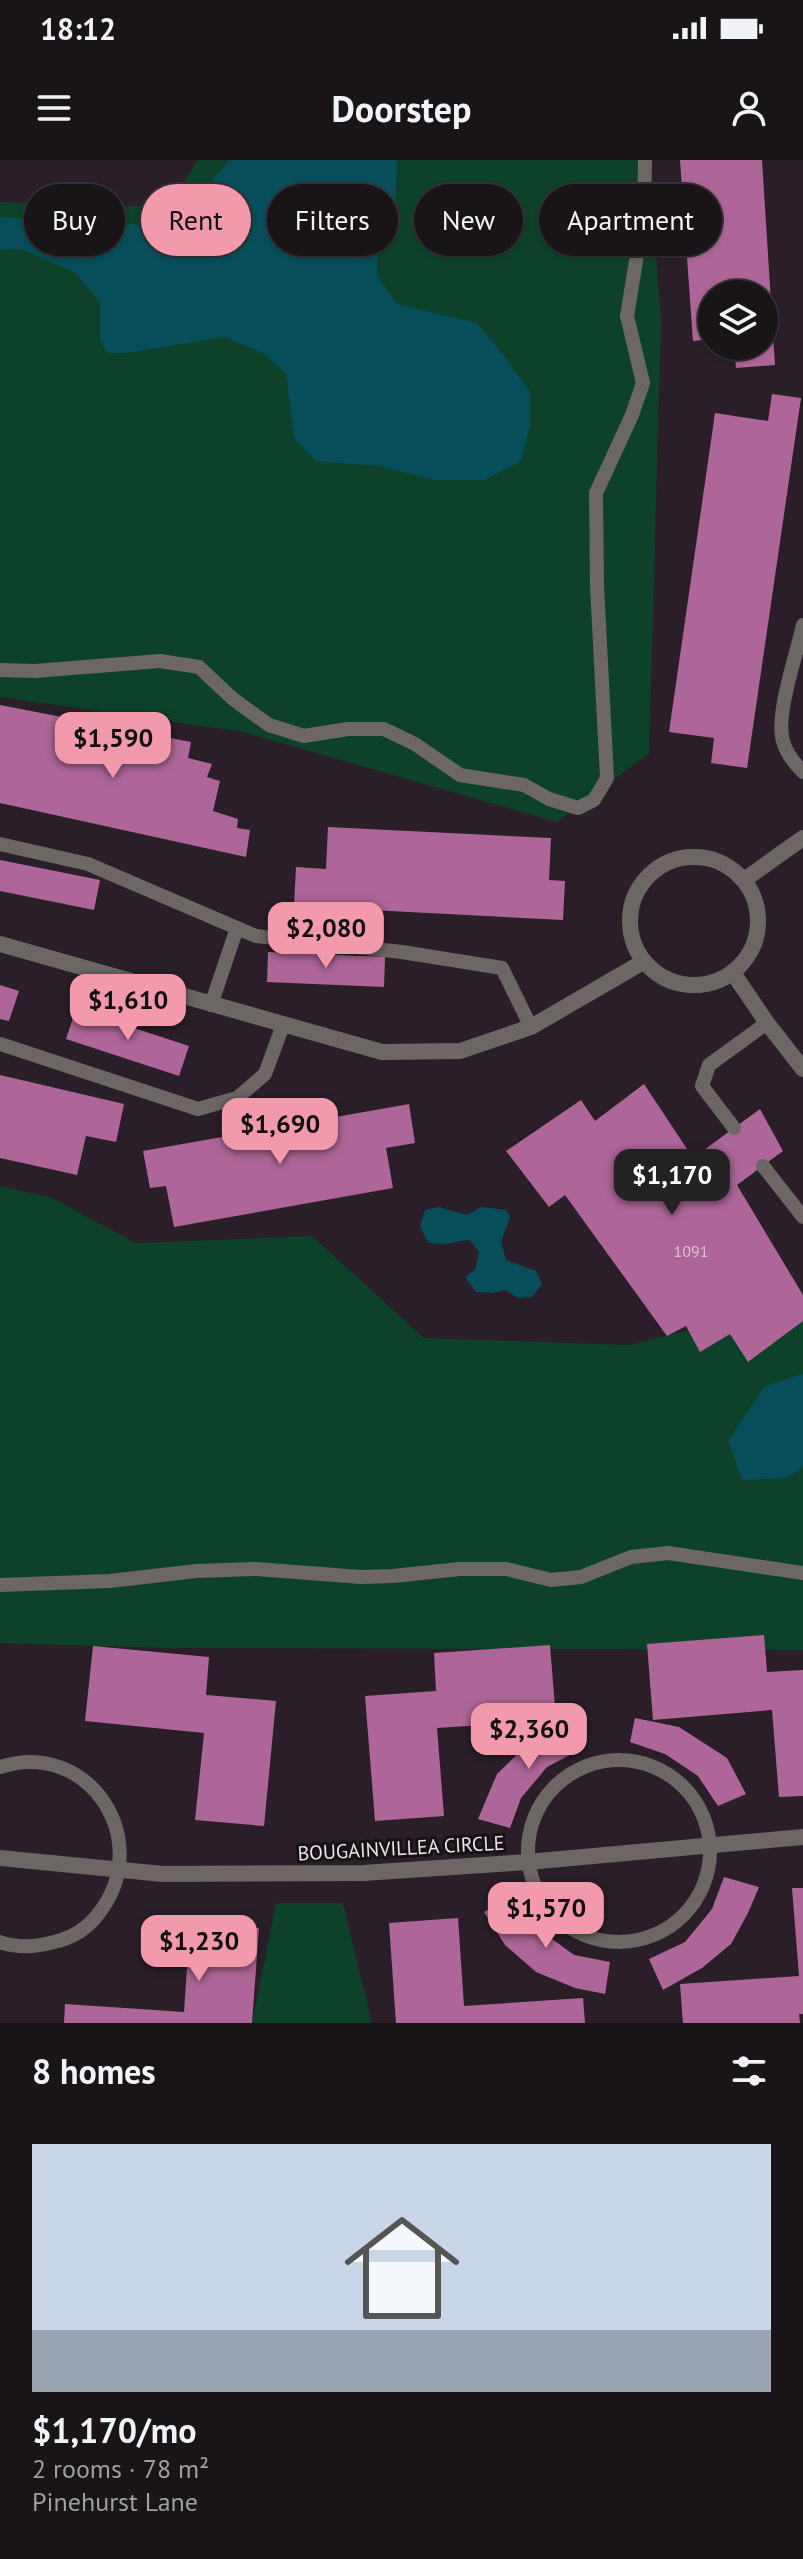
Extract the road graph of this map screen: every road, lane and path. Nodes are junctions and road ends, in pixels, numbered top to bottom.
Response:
1 (645, 160) edge
2 (803, 625) edge
3 (0, 670) edge
4 (803, 772) edge
5 (803, 838) edge
6 (0, 844) edge
7 (744, 880) junction
8 (237, 928) junction
9 (0, 944) edge
10 (643, 962) junction
11 (733, 973) junction
12 (211, 1005) junction
13 (767, 1023) junction
14 (283, 1025) junction
15 (531, 1027) junction
16 (0, 1044) edge
17 (803, 1069) edge
18 (734, 1128) dead end
19 (763, 1166) dead end
20 (803, 1217) edge
21 (803, 1573) edge
22 (0, 1585) edge
23 (0, 1767) edge
24 (803, 1837) edge
25 (711, 1846) junction
26 (0, 1858) edge
27 (528, 1862) junction
28 (120, 1869) junction
29 (0, 1942) edge

1 - 3 lane
2 - 4 lane
5 - 7 street
6 - 8 lane
7 - 10 street
7 - 11 street
8 - 12 lane
8 - 15 lane
9 - 12 street
10 - 11 street
10 - 15 street
11 - 13 street
12 - 14 street
13 - 17 street
13 - 18 lane
14 - 15 street
14 - 16 lane
19 - 20 lane
21 - 22 lane
23 - 28 lane
24 - 25 street, BOUGAINVILLEA CIRCLE
25 - 27 street, BOUGAINVILLEA CIRCLE
25 - 27 lane
25 - 27 lane
26 - 28 street, BOUGAINVILLEA CIRCLE
27 - 28 street, BOUGAINVILLEA CIRCLE
28 - 29 lane

